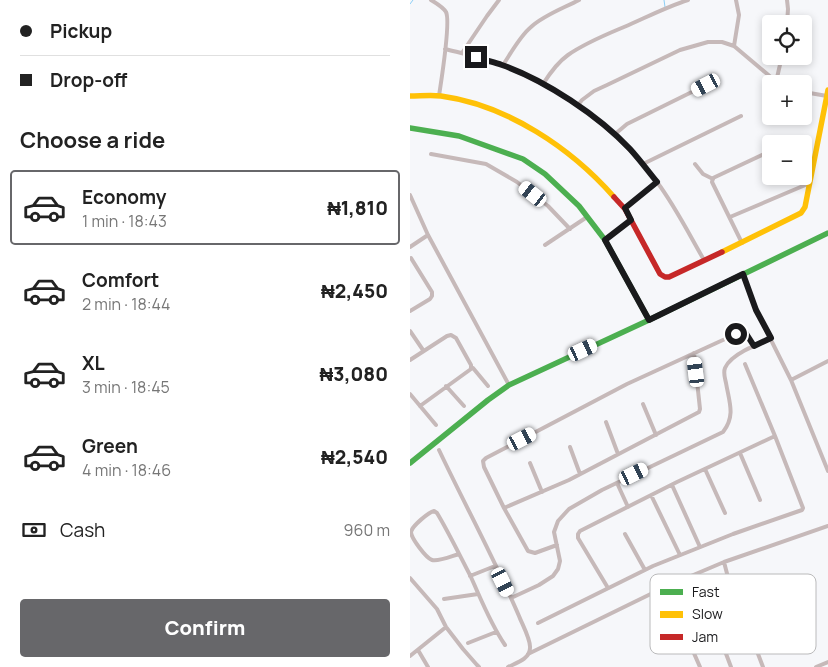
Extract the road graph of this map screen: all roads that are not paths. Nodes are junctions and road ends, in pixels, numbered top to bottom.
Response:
1 (431, 0) edge
2 (499, 0) edge
3 (579, 0) edge
4 (688, 0) edge
5 (736, 0) edge
6 (787, 0) edge
7 (788, 15) edge
8 (734, 46) junction
9 (445, 50) junction
10 (462, 53) junction
11 (503, 65) junction
12 (768, 75) edge
13 (543, 84) junction
14 (706, 85) dead end
15 (812, 92) edge
16 (827, 93) edge
17 (410, 96) edge
18 (439, 96) junction
19 (578, 105) junction
20 (741, 116) dead end
21 (410, 128) edge
22 (614, 135) junction
23 (431, 154) dead end
24 (762, 155) edge
25 (643, 164) junction
26 (695, 164) dead end
27 (812, 172) edge
28 (713, 179) junction
29 (657, 182) junction
30 (805, 185) edge
31 (810, 185) edge
32 (410, 195) edge
33 (625, 208) junction
34 (587, 217) junction
35 (730, 217) junction
36 (631, 220) junction
37 (570, 228) junction
38 (828, 233) edge
39 (428, 235) junction
40 (605, 240) junction
41 (742, 243) junction
42 (545, 245) dead end
43 (410, 247) edge
44 (411, 258) edge
45 (704, 260) junction
46 (743, 274) junction
47 (410, 311) edge
48 (649, 320) junction
49 (410, 331) edge
50 (771, 338) junction
51 (754, 346) junction
52 (423, 350) junction
53 (694, 353) junction
54 (410, 360) edge
55 (828, 361) edge
56 (745, 364) dead end
57 (471, 367) junction
58 (791, 380) junction
59 (509, 385) junction
60 (446, 386) junction
61 (488, 386) dead end
62 (410, 394) edge
63 (643, 404) dead end
64 (420, 406) junction
65 (464, 406) dead end
66 (606, 422) dead end
67 (436, 425) dead end
68 (656, 435) junction
69 (776, 436) junction
70 (570, 447) dead end
71 (439, 450) dead end
72 (740, 453) junction
73 (618, 454) junction
74 (410, 463) edge
75 (530, 463) dead end
76 (705, 469) junction
77 (828, 471) edge
78 (580, 474) junction
79 (617, 483) junction
80 (672, 485) junction
81 (542, 492) junction
82 (651, 495) junction
83 (760, 500) dead end
84 (628, 507) junction
85 (504, 508) junction
86 (726, 512) dead end
87 (828, 526) edge
88 (625, 534) dead end
89 (556, 545) junction
90 (700, 547) junction
91 (459, 554) junction
92 (680, 555) junction
93 (724, 562) junction
94 (495, 566) junction
95 (645, 570) junction
96 (696, 574) edge
97 (727, 574) edge
98 (470, 576) junction
99 (410, 578) edge
100 (608, 588) junction
101 (478, 594) junction
102 (650, 594) edge
103 (511, 598) junction
104 (444, 599) dead end
105 (538, 624) dead end
106 (446, 627) junction
107 (496, 632) junction
108 (468, 643) dead end
109 (505, 645) dead end
110 (418, 650) junction
111 (528, 654) junction
112 (694, 654) edge
113 (726, 654) edge
114 (758, 654) edge
115 (410, 656) edge
116 (828, 662) edge
117 (428, 667) edge
118 (480, 667) edge
119 (508, 667) edge
120 (700, 667) edge
121 (731, 667) edge
122 (763, 667) edge
123 (816, 667) edge

1 - 9 street
2 - 10 street
3 - 11 street
4 - 13 street
5 - 8 street
6 - 7 street
8 - 12 street
8 - 19 street
9 - 10 street
9 - 18 street
10 - 11 street
11 - 13 street
13 - 19 street
14 - 22 street
15 - 16 street
16 - 27 street
17 - 18 street
18 - 33 street
19 - 22 street
20 - 25 street
21 - 34 street
22 - 25 street
23 - 37 street
24 - 28 street
25 - 29 street
26 - 28 street
28 - 35 street
29 - 33 street
29 - 45 street
30 - 35 street
31 - 41 street
32 - 39 street
33 - 36 street
34 - 37 street
34 - 40 street
35 - 41 street
36 - 40 street
36 - 45 street
37 - 42 street
38 - 46 street
39 - 43 street
39 - 59 street
40 - 48 street
41 - 45 street
44 - 47 street
46 - 48 street
46 - 50 street
48 - 59 street
49 - 52 street
50 - 51 street
50 - 58 street
51 - 53 street
51 - 79 street
52 - 54 street
52 - 57 street
53 - 68 street
53 - 85 street
55 - 58 street
56 - 69 street
57 - 60 street
57 - 61 street
58 - 77 street
59 - 74 street
60 - 64 street
60 - 65 street
62 - 64 street
63 - 68 street
64 - 67 street
66 - 73 street
68 - 73 street
69 - 72 street
69 - 90 street
70 - 78 street
71 - 94 street
72 - 76 street
72 - 83 street
73 - 78 street
75 - 81 street
76 - 80 street
76 - 86 street
78 - 81 street
79 - 84 street
79 - 89 street
80 - 82 street
80 - 90 street
81 - 85 street
82 - 84 street
82 - 92 street
84 - 100 street
85 - 89 street
87 - 93 street
88 - 95 street
89 - 103 street
90 - 92 street
91 - 91 street
91 - 98 street
92 - 95 street
93 - 96 street
93 - 97 street
94 - 98 street
94 - 103 street
95 - 100 street
98 - 101 street
99 - 106 street
100 - 105 street
101 - 104 street
101 - 107 street
102 - 111 street
103 - 111 street
106 - 110 street
106 - 118 street
107 - 108 street
107 - 109 street
110 - 115 street
110 - 117 street
111 - 119 street
112 - 120 street
113 - 121 street
114 - 122 street
116 - 123 street

